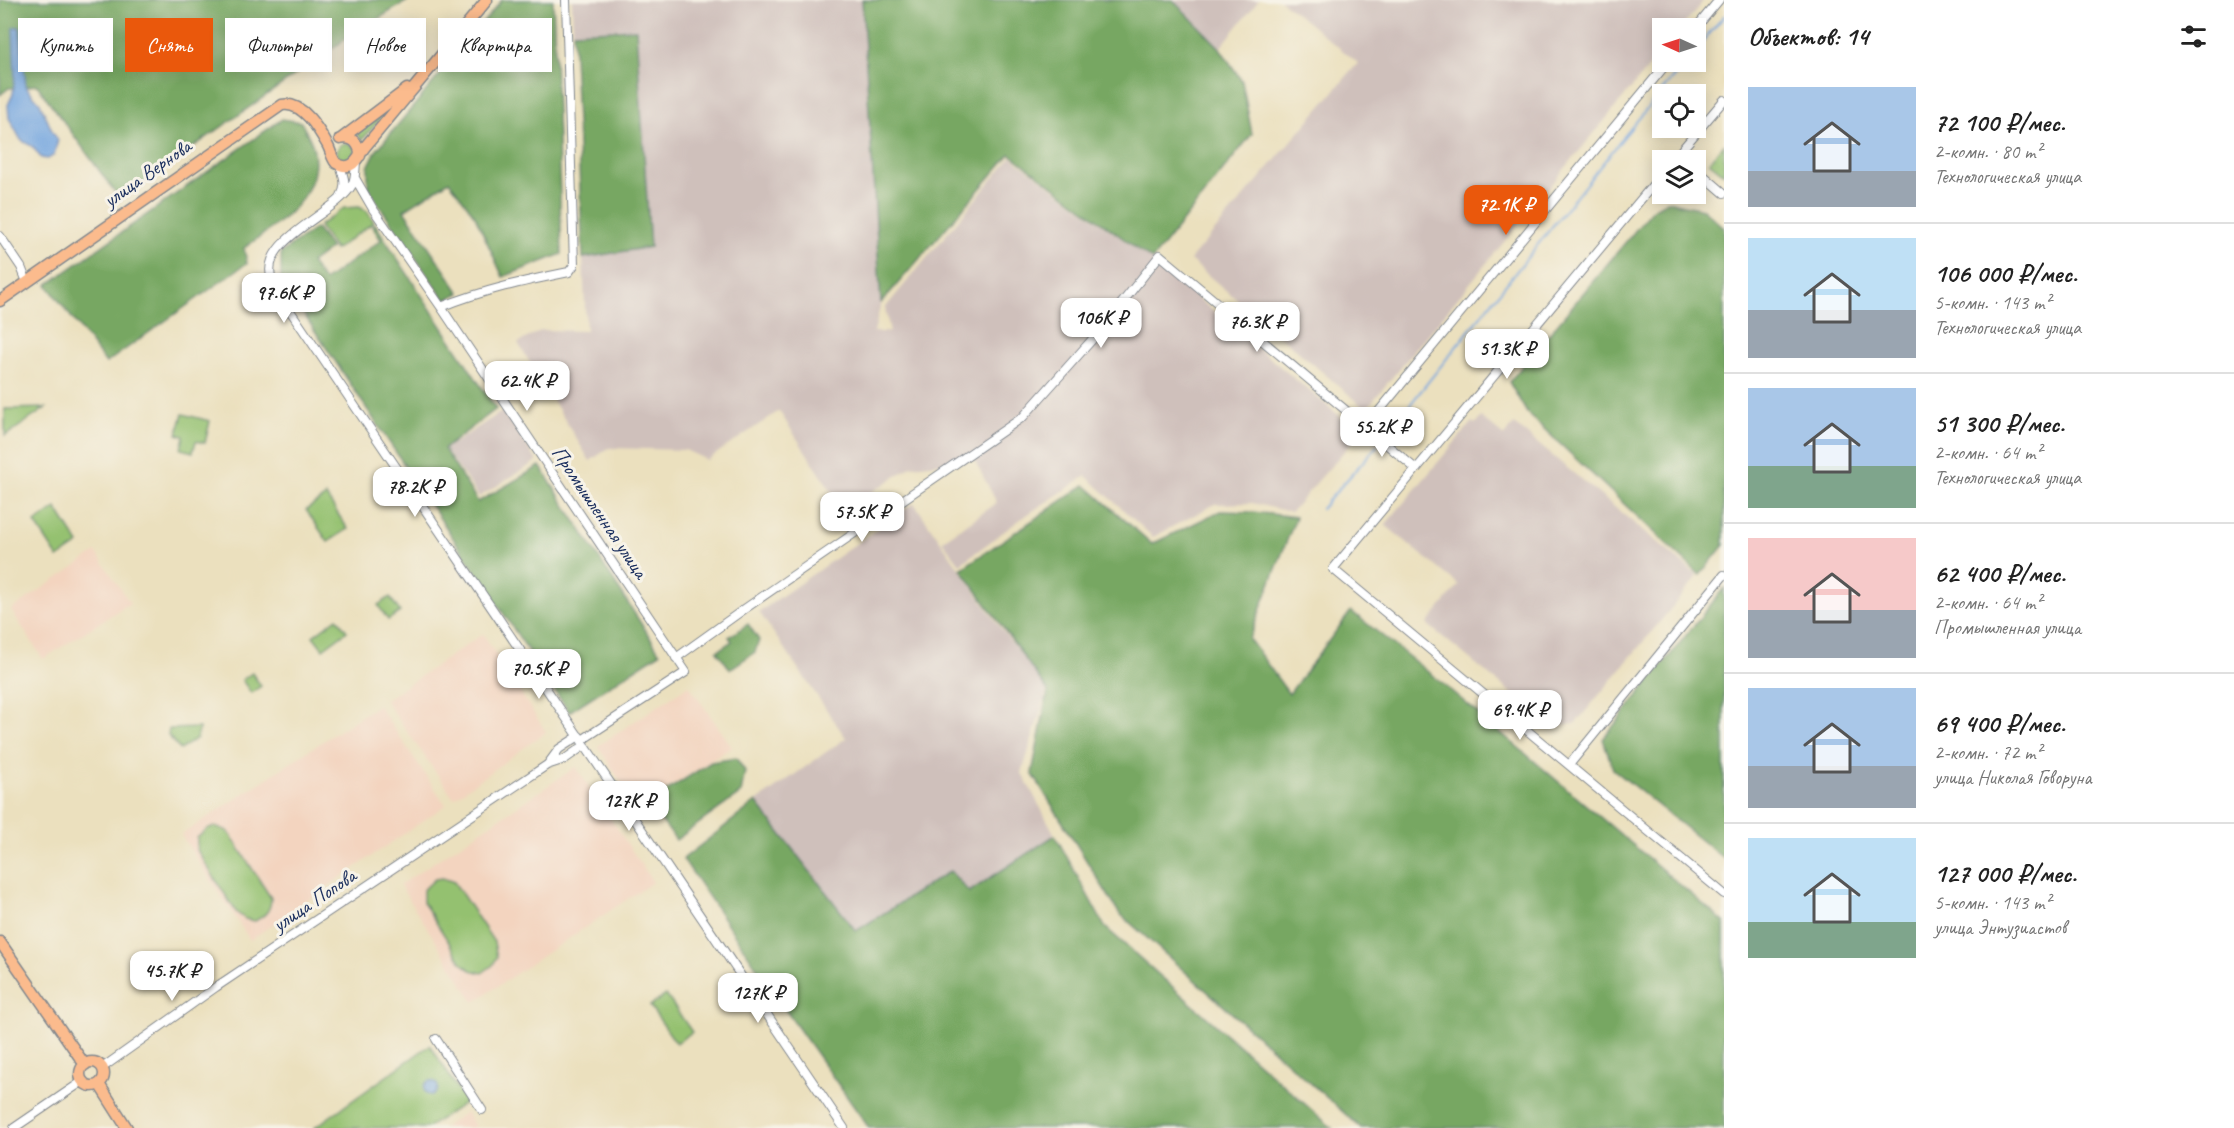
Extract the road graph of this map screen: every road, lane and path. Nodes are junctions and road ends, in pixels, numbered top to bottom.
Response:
1 (487, 0) edge
2 (566, 0) edge
3 (1719, 0) edge
4 (1704, 18) edge
5 (1660, 72) edge
6 (422, 78) junction
7 (1724, 100) edge
8 (315, 127) junction
9 (341, 139) junction
10 (1682, 150) edge
11 (331, 152) junction
12 (358, 159) junction
13 (340, 166) junction
14 (1706, 177) edge
15 (355, 178) junction
16 (1652, 186) edge
17 (1724, 193) edge
18 (337, 202) junction
19 (0, 236) edge
20 (27, 282) junction
21 (0, 301) edge
22 (441, 307) junction
23 (1365, 428) junction
24 (1416, 470) junction
25 (1724, 575) edge
26 (676, 658) junction
27 (582, 740) junction
28 (1569, 765) junction
29 (1724, 894) edge
30 (0, 942) edge
31 (436, 1039) dead end
32 (85, 1065) junction
33 (102, 1068) junction
34 (83, 1082) junction
35 (99, 1084) junction
36 (482, 1110) dead end
37 (14, 1128) edge
38 (128, 1128) edge
39 (844, 1128) edge

1 - 6 main road
2 - 22 street
3 - 4 street
5 - 23 street
6 - 9 main road
6 - 12 main road
7 - 10 street
8 - 9 main road, улица Вернова
8 - 11 main road, улица Вернова
8 - 20 main road, улица Вернова
9 - 11 main road
9 - 12 main road
11 - 13 main road
12 - 13 main road
12 - 15 street
13 - 18 street
14 - 17 street
15 - 18 street
15 - 22 street, Промышленная улица
16 - 24 street
18 - 27 street
19 - 20 street
20 - 21 main road, улица Вернова
22 - 26 street, Промышленная улица
23 - 24 street
23 - 26 street
24 - 28 street
25 - 28 street
26 - 27 street
27 - 33 street, улица Попова
27 - 39 street
28 - 29 street
30 - 32 main road
31 - 36 street
32 - 33 main road
32 - 34 main road
33 - 35 main road
34 - 35 main road
34 - 37 street
35 - 38 main road

